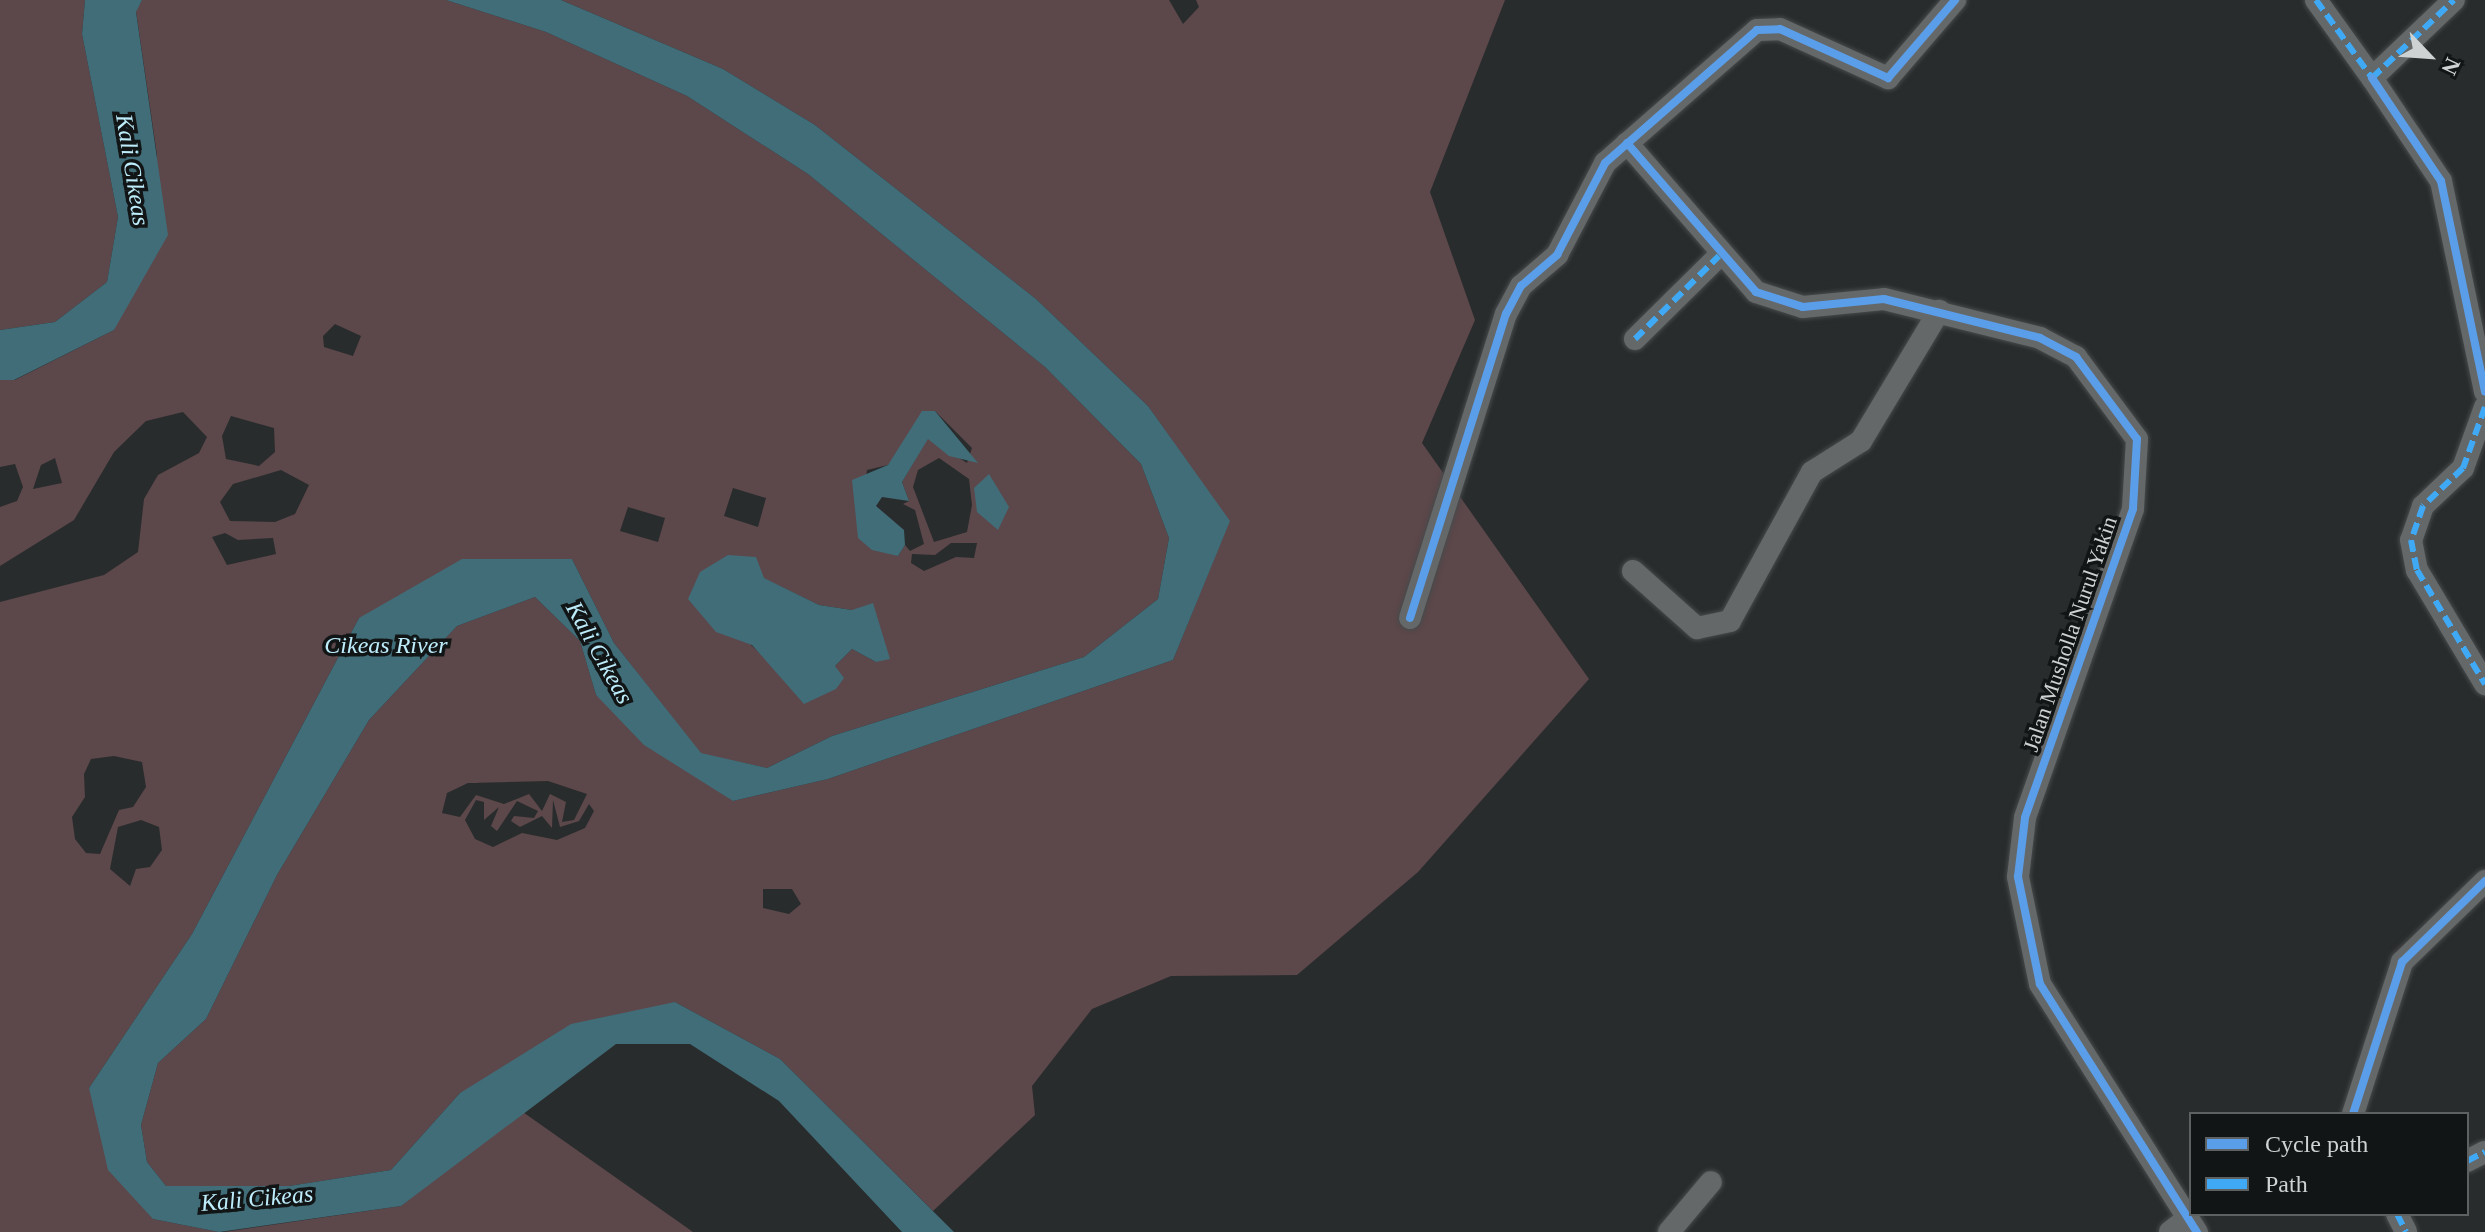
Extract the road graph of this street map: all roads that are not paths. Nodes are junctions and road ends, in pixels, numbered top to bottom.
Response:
1 (1955, 0) edge
2 (2316, 0) edge
3 (2454, 0) edge
4 (2372, 78) junction
5 (1627, 143) junction
6 (1719, 256) junction
7 (1939, 311) junction
8 (1635, 339) dead end
9 (2485, 380) edge
10 (2485, 407) edge
11 (1633, 571) dead end
12 (1410, 618) dead end
13 (2485, 684) edge
14 (2485, 881) edge
15 (2354, 1112) edge
16 (1711, 1182) dead end
17 (2192, 1225) edge
18 (1669, 1232) edge
19 (2170, 1232) edge

1 - 5 street
2 - 4 street
3 - 4 street
4 - 9 street
5 - 6 street, Jalan Musholla Nurul Yakin
5 - 12 street
6 - 7 street, Jalan Musholla Nurul Yakin
6 - 8 street
7 - 11 street
7 - 17 street, Jalan Musholla Nurul Yakin
10 - 13 street
14 - 15 street
16 - 18 street
17 - 19 street

